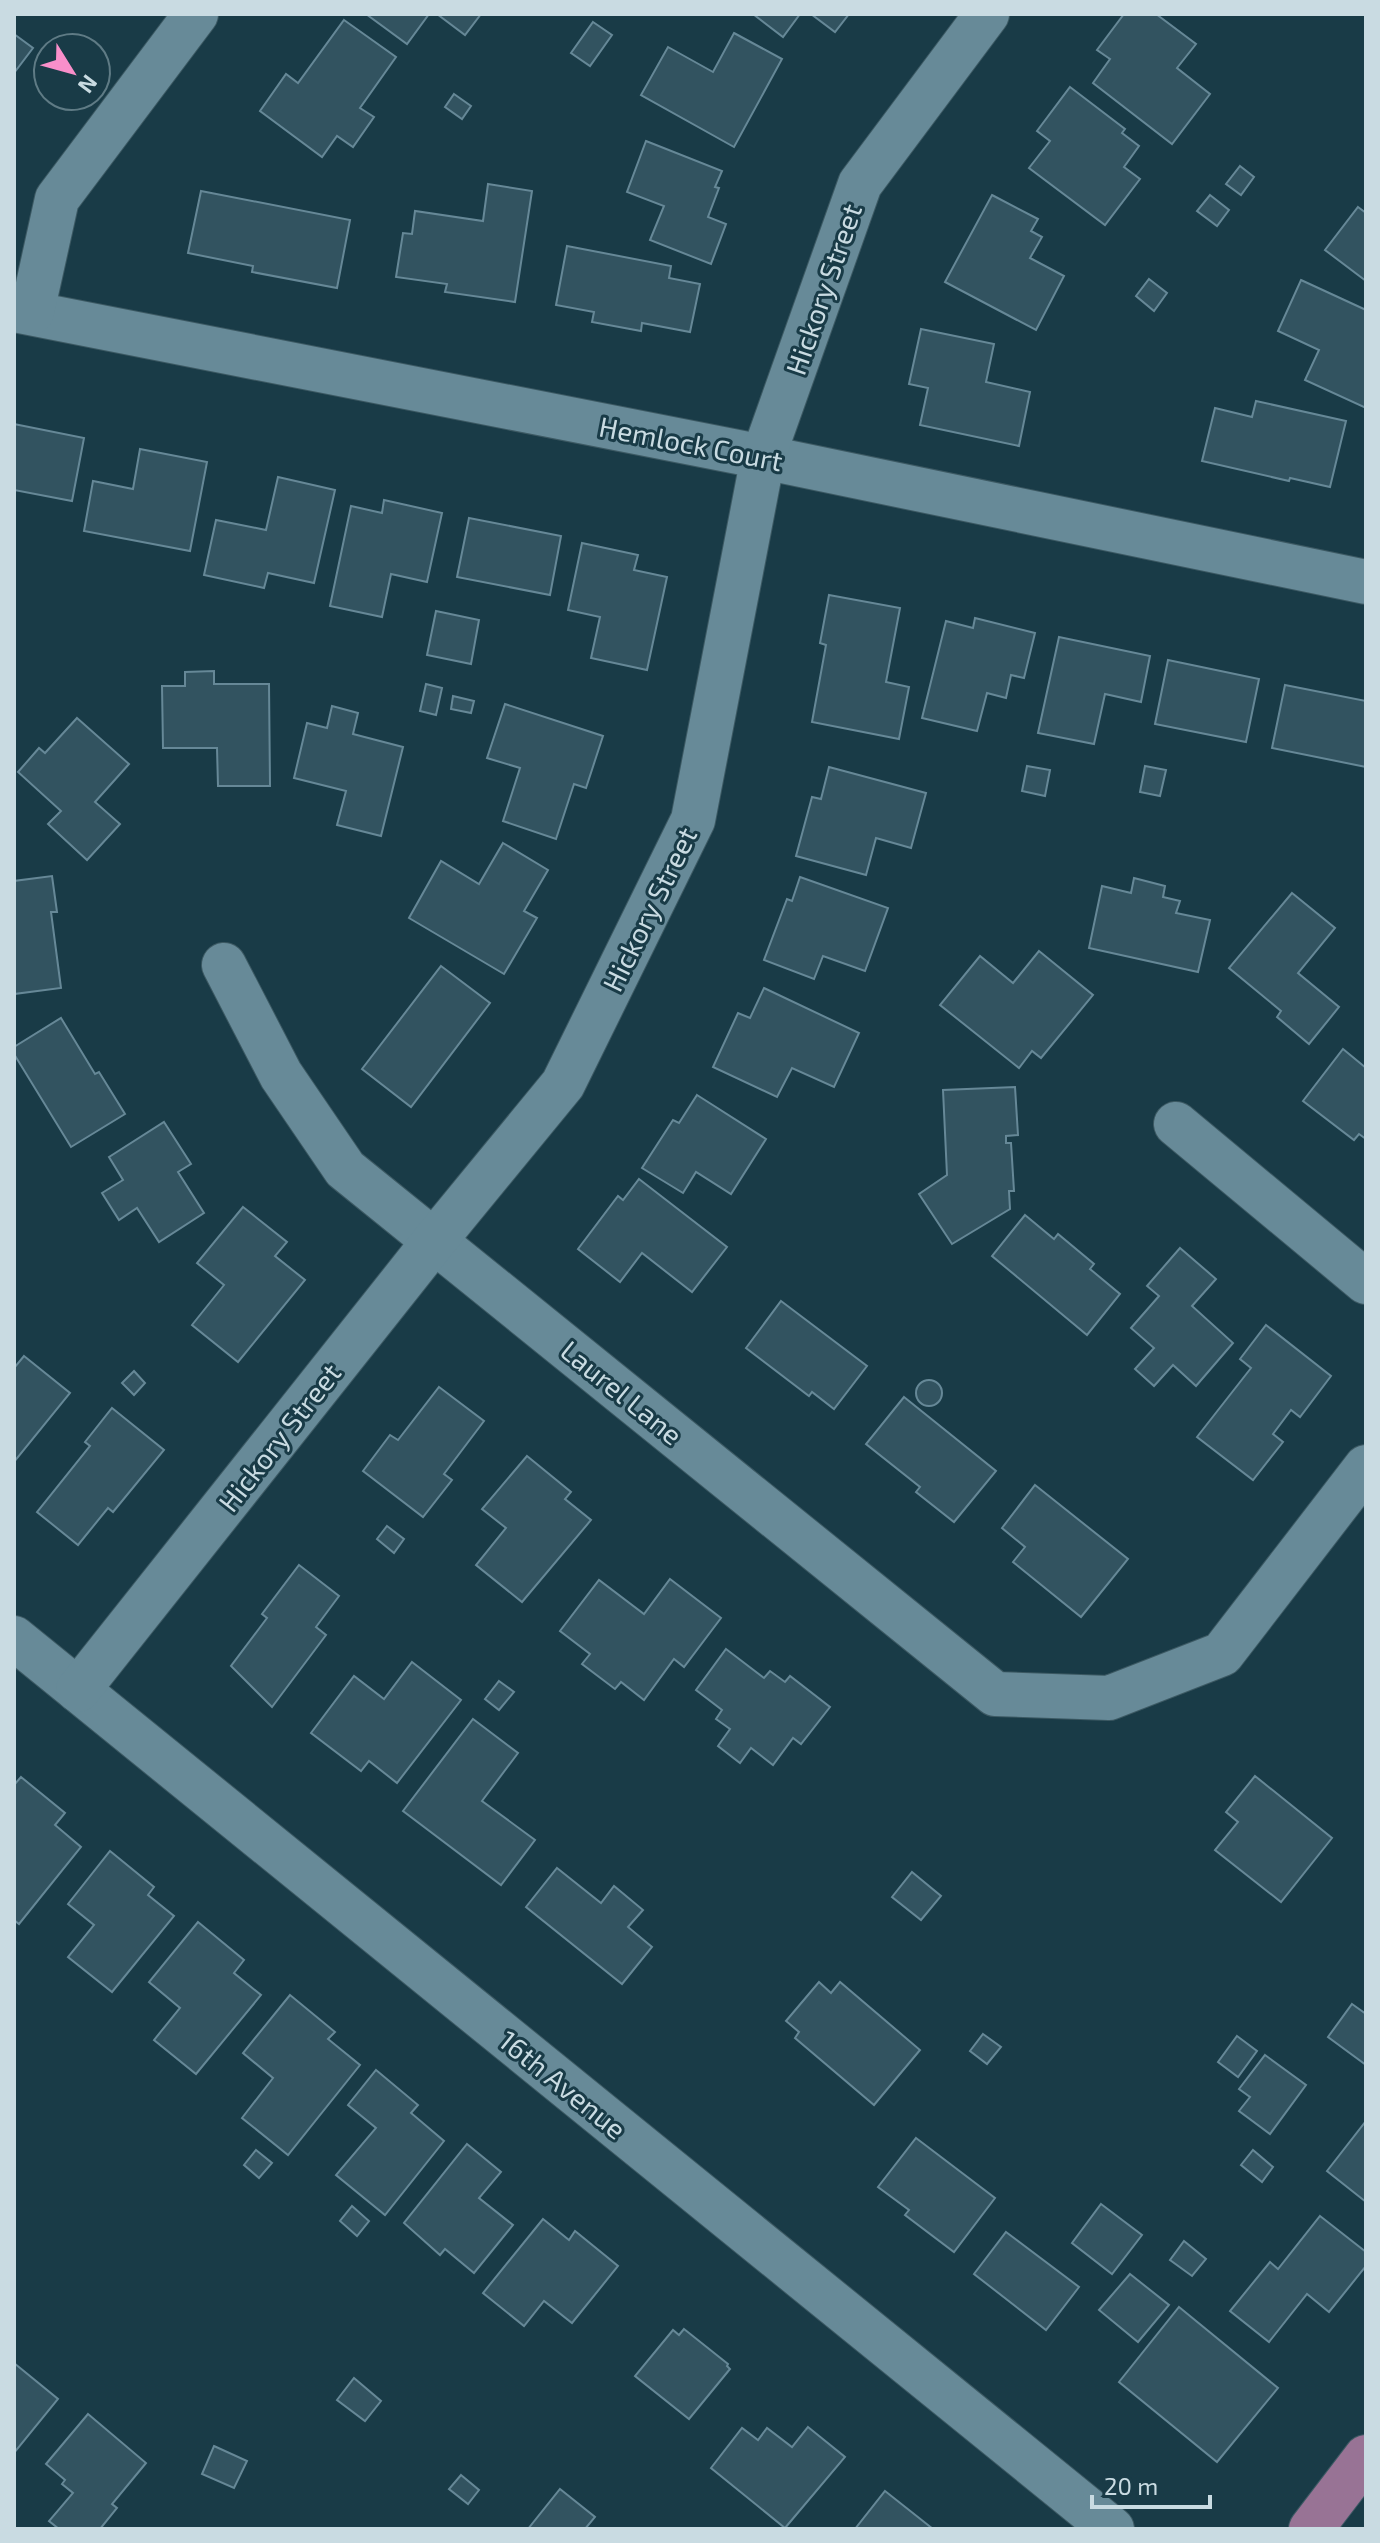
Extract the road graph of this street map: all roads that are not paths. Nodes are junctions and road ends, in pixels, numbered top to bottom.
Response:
1 (196, 14) edge
2 (987, 14) edge
3 (23, 311) edge
4 (763, 457) junction
5 (1366, 582) edge
6 (224, 965) dead end
7 (1176, 1124) dead end
8 (435, 1240) junction
9 (1366, 1282) edge
10 (1366, 1467) edge
11 (14, 1638) edge
12 (78, 1690) junction
13 (1366, 2457) edge
14 (1325, 2524) edge
15 (1112, 2529) edge

1 - 3 street
2 - 4 street, Hickory Street
3 - 4 street, Hemlock Court
4 - 5 street, Hemlock Court
4 - 8 street, Hickory Street
6 - 8 street, Laurel Lane
7 - 9 street
8 - 10 street, Laurel Lane
8 - 12 street, Hickory Street
11 - 12 street, 16th Avenue
12 - 15 street, 16th Avenue
13 - 14 main road

